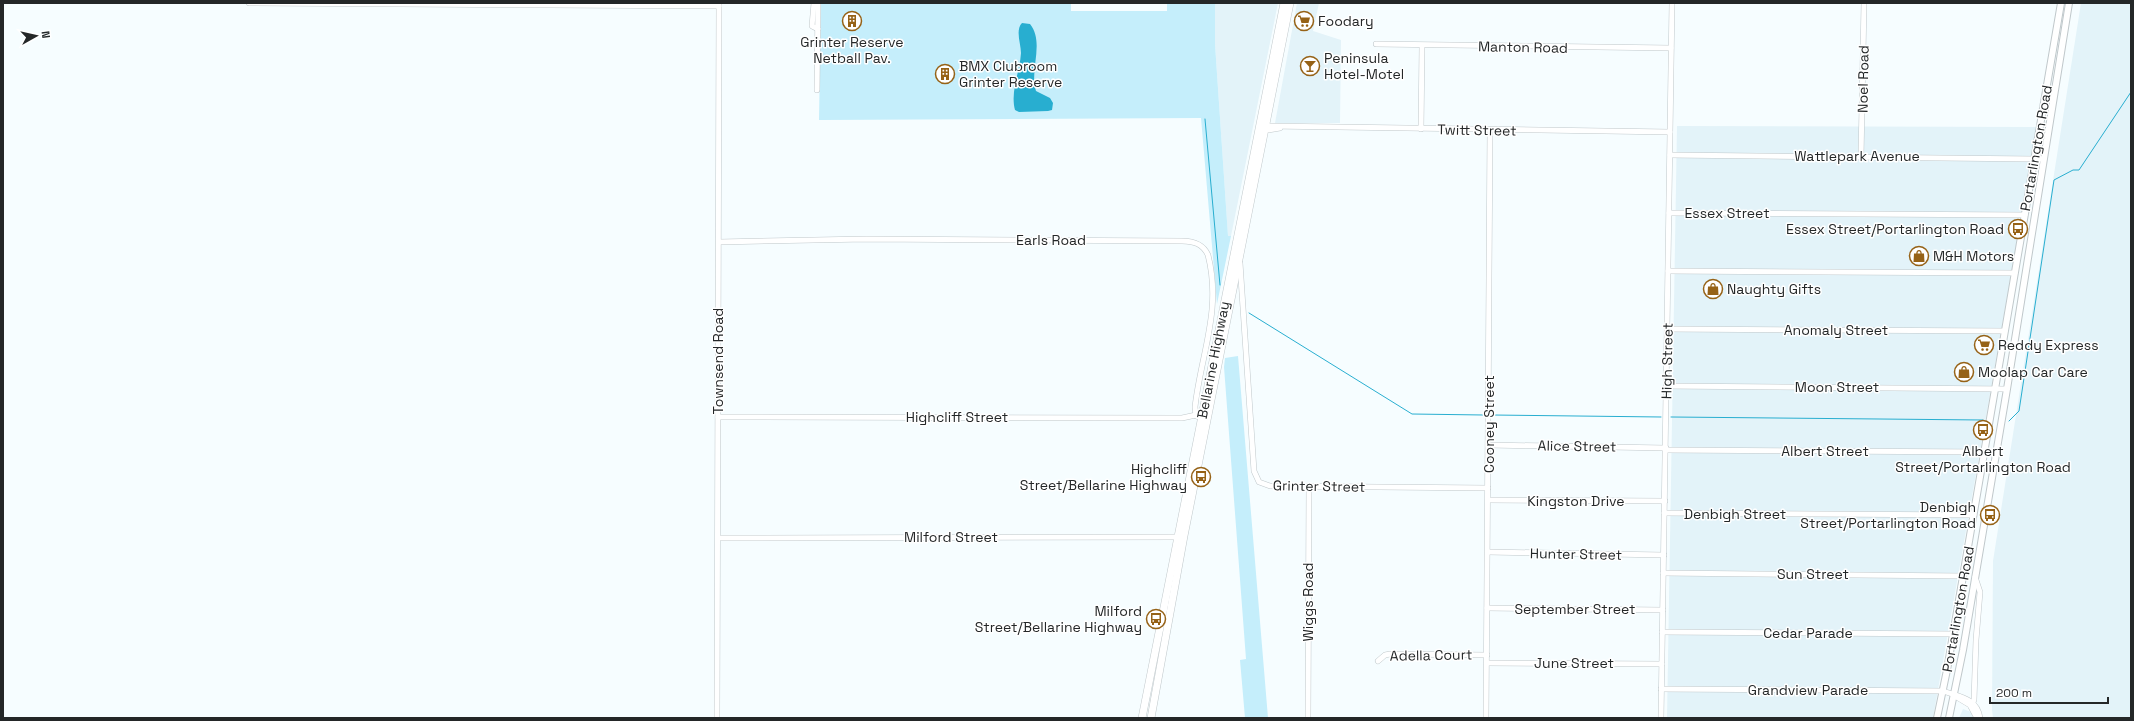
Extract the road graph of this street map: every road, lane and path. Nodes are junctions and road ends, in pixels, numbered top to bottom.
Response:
1 (249, 3) edge
2 (814, 3) edge
3 (818, 3) edge
4 (1284, 3) edge
5 (1290, 3) edge
6 (1672, 3) edge
7 (1864, 3) edge
8 (2061, 3) edge
9 (2069, 3) edge
10 (719, 5) edge
11 (818, 29) junction
12 (1376, 44) dead end
13 (1422, 46) junction
14 (1671, 48) junction
15 (817, 90) dead end
16 (1264, 127) junction
17 (1421, 129) junction
18 (1490, 130) junction
19 (1670, 132) junction
20 (1670, 155) junction
21 (1861, 156) junction
22 (2035, 158) junction
23 (2044, 159) junction
24 (1669, 213) junction
25 (2025, 215) junction
26 (719, 242) junction
27 (1240, 259) junction
28 (1668, 271) junction
29 (2015, 273) junction
30 (1230, 276) junction
31 (1234, 289) junction
32 (1242, 304) junction
33 (1668, 329) junction
34 (2005, 330) junction
35 (1667, 386) junction
36 (1995, 389) junction
37 (2007, 389) junction
38 (718, 417) junction
39 (1202, 418) junction
40 (1489, 445) junction
41 (1666, 449) junction
42 (1985, 452) junction
43 (1309, 486) junction
44 (1488, 488) junction
45 (1488, 500) junction
46 (1665, 501) junction
47 (1664, 513) junction
48 (1974, 515) junction
49 (1181, 537) junction
50 (718, 538) junction
51 (1488, 552) junction
52 (1664, 555) junction
53 (1663, 573) junction
54 (1963, 576) junction
55 (1975, 577) junction
56 (1487, 608) junction
57 (1663, 610) junction
58 (1662, 632) junction
59 (1953, 634) junction
60 (1487, 655) junction
61 (1378, 661) dead end
62 (1487, 663) junction
63 (1662, 664) junction
64 (1661, 689) junction
65 (1943, 691) junction
66 (1954, 695) junction
67 (1972, 704) junction
68 (717, 718) edge
69 (1142, 718) edge
70 (1151, 718) edge
71 (1308, 718) edge
72 (1486, 718) edge
73 (1661, 718) edge
74 (1937, 718) edge
75 (1949, 718) edge
76 (1977, 718) edge
77 (1980, 718) edge

1 - 10 street
2 - 11 street
3 - 11 street
4 - 16 highway, Bellarine Highway
5 - 16 highway, Bellarine Highway
6 - 14 street, High Street
7 - 21 street, Noel Road
8 - 22 main road, Portarlington Road
9 - 23 main road, Portarlington Road
10 - 26 street, Townsend Road
11 - 15 street
12 - 13 street, Manton Road
13 - 14 street, Manton Road
13 - 17 street
14 - 19 street, High Street
16 - 17 street, Twitt Street
16 - 27 highway, Bellarine Highway
16 - 30 highway, Bellarine Highway
17 - 18 street, Twitt Street
18 - 19 street, Twitt Street
18 - 40 street, Cooney Street
19 - 20 street, High Street
20 - 21 street, Wattlepark Avenue
20 - 24 street, High Street
21 - 22 street, Wattlepark Avenue
22 - 23 street, Wattlepark Avenue
22 - 25 main road, Portarlington Road
23 - 37 main road, Portarlington Road
24 - 25 street, Essex Street
24 - 28 street, High Street
25 - 29 main road, Portarlington Road
26 - 38 street, Townsend Road
26 - 39 street, Earls Road
27 - 31 highway, Bellarine Highway
27 - 32 street, Grinter Street
28 - 29 street
28 - 33 street, High Street
29 - 34 main road, Portarlington Road
30 - 31 highway
30 - 39 highway, Bellarine Highway
31 - 32 street, Grinter Street
31 - 39 highway, Bellarine Highway
32 - 43 street, Grinter Street
33 - 34 street, Anomaly Street
33 - 35 street, High Street
34 - 36 main road, Portarlington Road
35 - 36 street, Moon Street
35 - 41 street, High Street
36 - 37 street, Moon Street
36 - 42 main road, Portarlington Road
37 - 55 main road, Portarlington Road
38 - 39 street, Highcliff Street
38 - 50 street, Townsend Road
39 - 49 highway, Bellarine Highway
40 - 41 street, Alice Street
40 - 44 street, Cooney Street
41 - 42 street, Albert Street
41 - 46 street, High Street
42 - 48 main road, Portarlington Road
43 - 44 street, Grinter Street
43 - 71 street, Wiggs Road
44 - 45 street, Cooney Street
45 - 46 street, Kingston Drive
45 - 51 street, Cooney Street
46 - 47 street, High Street
47 - 48 street, Denbigh Street
47 - 52 street, High Street
48 - 54 main road, Portarlington Road
49 - 50 street, Milford Street
49 - 69 highway, Bellarine Highway
49 - 70 highway, Bellarine Highway
50 - 68 street, Townsend Road
51 - 52 street, Hunter Street
51 - 56 street, Cooney Street
52 - 53 street, High Street
53 - 54 street, Sun Street
53 - 57 street, High Street
54 - 59 main road, Portarlington Road
55 - 66 main road, Portarlington Road
55 - 67 street
56 - 57 street, September Street
56 - 60 street, Cooney Street
57 - 58 street, High Street
58 - 59 street, Cedar Parade
58 - 63 street, High Street
59 - 65 main road, Portarlington Road
60 - 61 street, Adella Court
60 - 62 street, Cooney Street
62 - 63 street, June Street
62 - 72 street, Cooney Street
63 - 64 street, High Street
64 - 65 street, Grandview Parade
64 - 73 street, High Street
65 - 66 street, Grandview Parade
65 - 74 main road, Portarlington Road
66 - 67 street, Grandview Parade
66 - 75 main road, Portarlington Road
67 - 76 street
67 - 77 street

